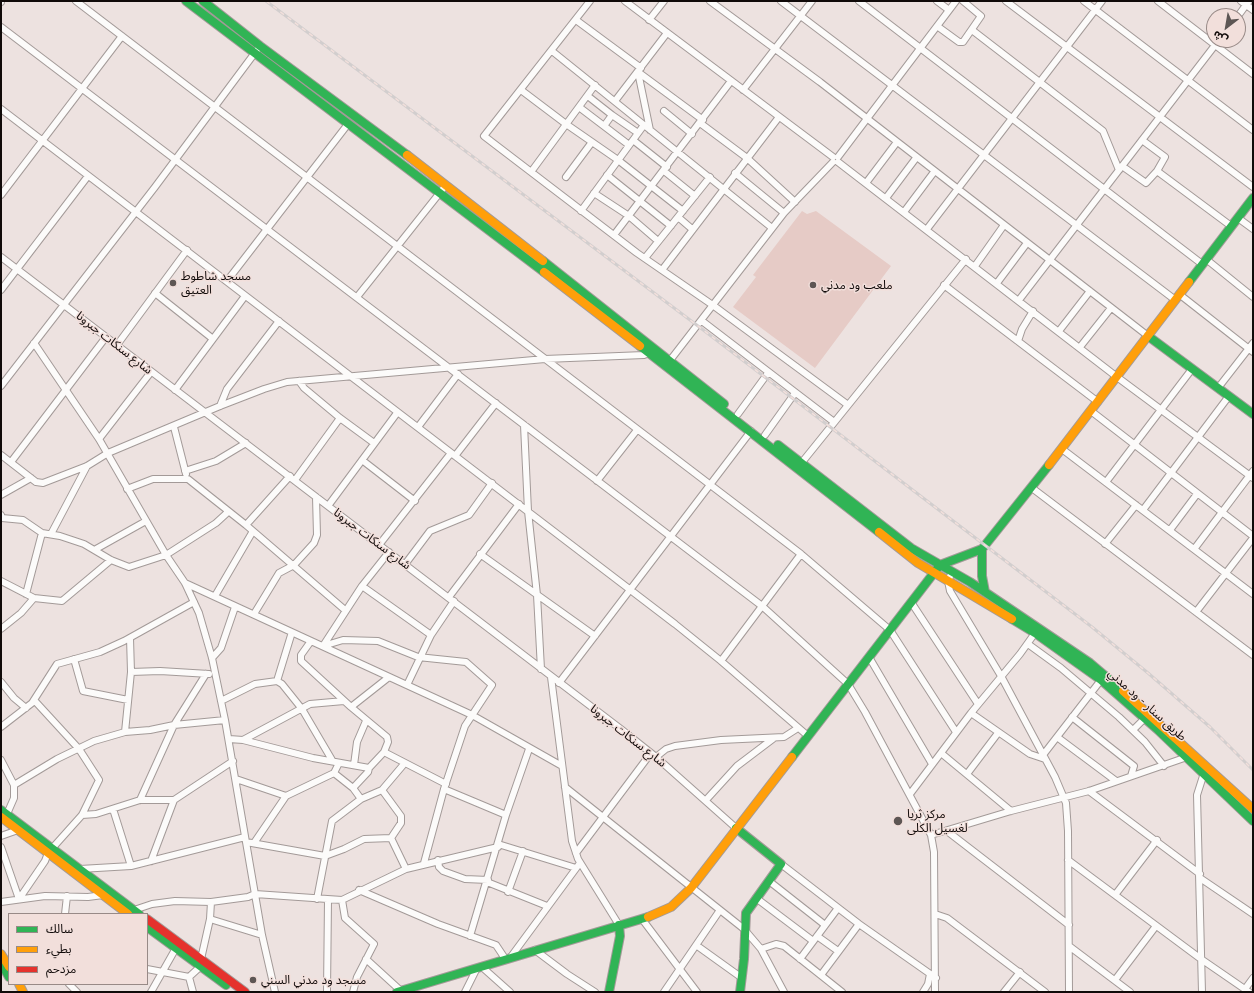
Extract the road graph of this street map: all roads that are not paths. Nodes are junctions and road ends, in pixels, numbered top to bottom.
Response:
1 (76, 1) edge
2 (186, 1) edge
3 (203, 1) edge
4 (590, 1) edge
5 (625, 1) edge
6 (664, 1) edge
7 (710, 1) edge
8 (781, 1) edge
9 (812, 1) edge
10 (859, 1) edge
11 (937, 1) edge
12 (956, 1) edge
13 (963, 1) edge
14 (1006, 1) edge
15 (1084, 1) edge
16 (1102, 1) edge
17 (1158, 1) edge
18 (1246, 2) edge
19 (1095, 9) junction
20 (949, 10) junction
21 (1253, 10) edge
22 (800, 16) junction
23 (576, 20) junction
24 (649, 20) junction
25 (937, 26) junction
26 (1, 27) edge
27 (972, 30) junction
28 (667, 33) junction
29 (1206, 35) edge
30 (122, 36) junction
31 (260, 46) junction
32 (1067, 46) junction
33 (1213, 48) edge
34 (1223, 48) edge
35 (775, 49) junction
36 (920, 49) junction
37 (552, 50) junction
38 (254, 54) junction
39 (639, 70) junction
40 (1253, 74) edge
41 (731, 81) junction
42 (1188, 81) junction
43 (1039, 83) junction
44 (595, 85) junction
45 (892, 85) junction
46 (82, 89) junction
47 (521, 90) junction
48 (743, 90) junction
49 (589, 97) dead end
50 (615, 101) junction
51 (214, 107) junction
52 (579, 107) junction
53 (1, 109) edge
54 (664, 111) dead end
55 (612, 115) junction
56 (1160, 116) junction
57 (780, 117) junction
58 (867, 119) junction
59 (1012, 119) junction
60 (701, 122) junction
61 (348, 124) junction
62 (566, 124) junction
63 (644, 125) junction
64 (604, 126) junction
65 (650, 130) junction
66 (1253, 130) edge
67 (638, 133) junction
68 (692, 134) junction
69 (43, 140) junction
70 (1142, 140) junction
71 (592, 142) junction
72 (897, 142) junction
73 (631, 143) junction
74 (678, 152) junction
75 (985, 155) junction
76 (747, 158) junction
77 (916, 158) junction
78 (175, 159) junction
79 (618, 160) junction
80 (836, 160) junction
81 (1121, 168) junction
82 (665, 169) junction
83 (1156, 170) junction
84 (531, 172) junction
85 (934, 172) junction
86 (735, 173) junction
87 (607, 175) junction
88 (88, 176) junction
89 (306, 177) junction
90 (566, 177) dead end
91 (710, 178) junction
92 (866, 183) junction
93 (446, 185) junction
94 (1253, 187) edge
95 (651, 188) junction
96 (724, 188) junction
97 (1105, 189) junction
98 (958, 190) junction
99 (441, 192) junction
100 (594, 192) junction
101 (1, 195) edge
102 (695, 196) junction
103 (886, 198) junction
104 (1253, 198) edge
105 (641, 201) junction
106 (795, 202) junction
107 (581, 211) junction
108 (683, 211) junction
109 (134, 212) junction
110 (904, 212) junction
111 (784, 213) junction
112 (629, 216) junction
113 (678, 217) junction
114 (1238, 218) junction
115 (1004, 225) junction
116 (671, 226) junction
117 (1231, 226) junction
118 (1076, 227) junction
119 (267, 228) junction
120 (772, 228) junction
121 (692, 229) junction
122 (927, 229) junction
123 (1253, 230) edge
124 (614, 235) junction
125 (658, 241) junction
126 (1028, 243) junction
127 (399, 246) junction
128 (187, 250) junction
129 (1, 257) edge
130 (645, 258) junction
131 (966, 259) junction
132 (1050, 261) junction
133 (1204, 262) junction
134 (975, 266) junction
135 (17, 269) junction
136 (662, 270) junction
137 (227, 281) junction
138 (998, 283) junction
139 (944, 285) junction
140 (1, 290) edge
141 (1090, 292) junction
142 (155, 293) junction
143 (245, 296) junction
144 (357, 297) junction
145 (1177, 297) junction
146 (1253, 297) edge
147 (1019, 300) junction
148 (64, 304) junction
149 (714, 306) junction
150 (1111, 308) junction
151 (1033, 311) junction
152 (279, 321) junction
153 (702, 321) junction
154 (1059, 331) junction
155 (1148, 336) junction
156 (106, 337) junction
157 (213, 339) junction
158 (1018, 341) junction
159 (34, 343) junction
160 (1253, 343) edge
161 (117, 345) junction
162 (1080, 347) junction
163 (653, 351) junction
164 (1251, 351) edge
165 (545, 359) junction
166 (668, 363) junction
167 (451, 368) junction
168 (1192, 369) junction
169 (151, 372) junction
170 (768, 373) junction
171 (458, 374) junction
172 (352, 376) junction
173 (1117, 377) junction
174 (299, 381) junction
175 (1, 386) edge
176 (1218, 388) junction
177 (175, 390) junction
178 (67, 391) junction
179 (795, 393) junction
180 (1229, 396) junction
181 (1098, 402) junction
182 (496, 403) junction
183 (848, 405) junction
184 (220, 406) junction
185 (1162, 409) junction
186 (1091, 411) junction
187 (207, 413) junction
188 (397, 413) junction
189 (738, 414) junction
190 (1253, 414) edge
191 (340, 418) junction
192 (834, 422) junction
193 (524, 425) junction
194 (174, 427) junction
195 (418, 428) junction
196 (637, 430) junction
197 (751, 431) junction
198 (764, 435) junction
199 (1198, 437) junction
200 (99, 439) junction
201 (246, 443) junction
202 (374, 443) junction
203 (1135, 446) junction
204 (1062, 449) junction
205 (108, 453) junction
206 (1, 455) edge
207 (453, 455) junction
208 (362, 460) junction
209 (11, 462) junction
210 (87, 466) junction
211 (799, 466) junction
212 (185, 471) junction
213 (1170, 474) junction
214 (1252, 475) edge
215 (32, 478) junction
216 (293, 478) junction
217 (188, 479) junction
218 (597, 481) junction
219 (1106, 482) junction
220 (492, 483) junction
221 (709, 484) junction
222 (1032, 488) junction
223 (127, 489) junction
224 (1197, 494) junction
225 (1, 495) edge
226 (316, 497) junction
227 (414, 501) junction
228 (519, 504) junction
229 (1136, 505) junction
230 (328, 506) junction
231 (1143, 510) junction
232 (528, 511) junction
233 (228, 512) junction
234 (1221, 513) junction
235 (1, 517) edge
236 (146, 521) junction
237 (246, 525) junction
238 (1170, 530) junction
239 (253, 531) junction
240 (42, 533) junction
241 (52, 534) junction
242 (669, 536) junction
243 (1253, 537) edge
244 (1105, 544) junction
245 (379, 545) junction
246 (1195, 548) junction
247 (96, 549) junction
248 (982, 549) junction
249 (389, 552) junction
250 (480, 554) junction
251 (801, 554) junction
252 (166, 555) junction
253 (111, 560) junction
254 (406, 563) junction
255 (294, 565) junction
256 (940, 565) junction
257 (952, 572) junction
258 (934, 573) junction
259 (1226, 573) junction
260 (1, 581) edge
261 (948, 581) junction
262 (185, 583) junction
263 (362, 586) junction
264 (630, 590) junction
265 (985, 592) junction
266 (26, 594) junction
267 (1253, 594) edge
268 (537, 595) junction
269 (215, 596) junction
270 (34, 598) junction
271 (452, 600) junction
272 (194, 602) junction
273 (911, 602) junction
274 (762, 606) junction
275 (235, 607) junction
276 (345, 610) junction
277 (1196, 612) junction
278 (254, 614) junction
279 (1017, 618) junction
280 (1, 629) edge
281 (890, 630) junction
282 (292, 632) junction
283 (1035, 633) junction
284 (430, 635) junction
285 (595, 636) junction
286 (130, 638) junction
287 (311, 641) junction
288 (1028, 644) junction
289 (323, 646) junction
290 (1253, 655) edge
291 (418, 657) junction
292 (869, 657) junction
293 (212, 658) junction
294 (74, 659) junction
295 (722, 661) junction
296 (541, 668) junction
297 (131, 672) junction
298 (206, 674) junction
299 (215, 674) junction
300 (389, 676) junction
301 (1001, 676) junction
302 (552, 677) junction
303 (1101, 680) junction
304 (277, 681) junction
305 (1, 682) edge
306 (559, 683) junction
307 (407, 684) junction
308 (848, 684) junction
309 (1090, 693) junction
310 (34, 700) junction
311 (128, 700) junction
312 (221, 701) junction
313 (344, 701) junction
314 (978, 704) junction
315 (26, 708) junction
316 (351, 708) junction
317 (302, 709) junction
318 (971, 713) junction
319 (472, 715) junction
320 (1072, 717) junction
321 (1145, 718) junction
322 (225, 720) junction
323 (366, 721) junction
324 (174, 725) junction
325 (1, 727) edge
326 (798, 728) junction
327 (1133, 730) junction
328 (125, 732) junction
329 (956, 732) junction
330 (998, 733) junction
331 (808, 736) junction
332 (1057, 737) junction
333 (774, 738) junction
334 (229, 739) junction
335 (243, 740) junction
336 (79, 749) junction
337 (529, 749) junction
338 (384, 752) junction
339 (941, 753) junction
340 (654, 755) junction
341 (1044, 757) junction
342 (1187, 758) junction
343 (1, 760) edge
344 (332, 760) junction
345 (233, 761) junction
346 (339, 763) junction
347 (404, 764) junction
348 (932, 764) junction
349 (354, 765) junction
350 (562, 766) junction
351 (1164, 766) junction
352 (369, 768) junction
353 (334, 772) junction
354 (1204, 773) junction
355 (967, 774) junction
356 (1131, 776) junction
357 (236, 779) junction
358 (1116, 781) junction
359 (14, 785) junction
360 (445, 787) junction
361 (565, 787) junction
362 (353, 788) junction
363 (382, 790) junction
364 (1089, 791) junction
365 (910, 794) junction
366 (286, 796) junction
367 (1064, 798) junction
368 (361, 799) junction
369 (140, 800) junction
370 (174, 800) junction
371 (706, 800) junction
372 (113, 809) junction
373 (1253, 809) edge
374 (1011, 811) junction
375 (3, 814) edge
376 (506, 814) junction
377 (82, 815) junction
378 (604, 817) junction
379 (1253, 821) edge
380 (736, 828) junction
381 (18, 830) junction
382 (947, 831) junction
383 (931, 835) junction
384 (1, 836) edge
385 (391, 838) junction
386 (245, 839) junction
387 (1156, 840) junction
388 (254, 843) junction
389 (498, 846) junction
390 (1, 847) edge
391 (50, 850) junction
392 (523, 851) junction
393 (576, 853) junction
394 (325, 856) junction
395 (438, 860) junction
396 (1068, 860) junction
397 (151, 861) junction
398 (424, 863) junction
399 (580, 863) junction
400 (781, 864) junction
401 (131, 866) junction
402 (576, 868) junction
403 (80, 869) junction
404 (406, 869) junction
405 (1200, 876) junction
406 (487, 881) junction
407 (769, 881) junction
408 (691, 888) junction
409 (359, 890) junction
410 (508, 892) junction
411 (255, 894) junction
412 (103, 895) junction
413 (1116, 895) junction
414 (67, 896) junction
415 (756, 898) junction
416 (19, 899) junction
417 (317, 899) junction
418 (328, 900) junction
419 (342, 900) junction
420 (1, 902) edge
421 (211, 902) junction
422 (547, 906) junction
423 (838, 908) junction
424 (720, 910) junction
425 (1252, 911) edge
426 (65, 913) edge
427 (131, 913) edge
428 (935, 914) junction
429 (210, 919) junction
430 (642, 919) junction
431 (148, 921) edge
432 (859, 924) junction
433 (619, 925) junction
434 (825, 925) junction
435 (1069, 925) junction
436 (1156, 926) junction
437 (148, 928) edge
438 (744, 929) junction
439 (262, 935) junction
440 (470, 936) junction
441 (815, 938) junction
442 (696, 945) junction
443 (1069, 946) junction
444 (176, 948) junction
445 (761, 949) junction
446 (535, 950) junction
447 (838, 951) junction
448 (1, 954) edge
449 (366, 959) junction
450 (508, 959) junction
451 (800, 959) junction
452 (1201, 959) junction
453 (201, 962) junction
454 (7, 964) edge
455 (480, 968) junction
456 (679, 968) junction
457 (148, 969) edge
458 (163, 972) junction
459 (1020, 972) junction
460 (930, 974) junction
461 (821, 975) junction
462 (189, 977) junction
463 (742, 978) junction
464 (936, 978) junction
465 (1253, 978) edge
466 (1115, 980) junction
467 (69, 985) edge
468 (1247, 990) edge
469 (399, 991) edge
470 (77, 992) edge
471 (151, 992) edge
472 (193, 992) edge
473 (236, 992) edge
474 (244, 992) edge
475 (276, 992) edge
476 (328, 992) edge
477 (353, 992) edge
478 (465, 992) edge
479 (510, 992) edge
480 (595, 992) edge
481 (609, 992) edge
482 (664, 992) edge
483 (697, 992) edge
484 (740, 992) edge
485 (784, 992) edge
486 (842, 992) edge
487 (923, 992) edge
488 (935, 992) edge
489 (1004, 992) edge
490 (1045, 992) edge
491 (1069, 992) edge
492 (1130, 992) edge
493 (1202, 992) edge

1 - 30 street
2 - 38 main road
3 - 31 main road
4 - 23 street
5 - 24 street
6 - 24 street
7 - 35 street
8 - 22 street
9 - 22 street
10 - 36 street
11 - 20 street
12 - 20 street
13 - 27 street
14 - 32 street
15 - 19 street
16 - 19 street
17 - 29 street
18 - 21 street
19 - 32 street
19 - 42 street
20 - 25 street
22 - 35 street
22 - 45 street
23 - 37 street
23 - 39 street
24 - 28 street
25 - 27 street
25 - 36 street
26 - 46 street
27 - 43 street
28 - 39 street
28 - 41 street
30 - 46 street
30 - 51 street
31 - 38 street
31 - 93 main road
32 - 43 street
32 - 56 street
33 - 42 street
34 - 40 street
35 - 48 street
35 - 58 street
36 - 45 street
36 - 59 street
37 - 44 street
37 - 47 street
38 - 51 street
38 - 61 main road
39 - 50 street
39 - 60 street
39 - 65 street
41 - 48 street
41 - 60 street
42 - 56 street
42 - 66 street
43 - 59 street
43 - 81 street
44 - 50 street
44 - 52 street
45 - 58 street
45 - 75 street
46 - 69 street
46 - 78 street
47 - 62 street
47 - 84 street
48 - 57 street
49 - 55 street
50 - 63 street
51 - 78 street
51 - 89 street
52 - 62 street
52 - 64 street
53 - 69 street
54 - 68 street
55 - 64 street
55 - 67 street
56 - 70 street
56 - 94 street
57 - 76 street
57 - 80 street
58 - 72 street
58 - 80 street
59 - 75 street
59 - 97 street
60 - 68 street
60 - 76 street
61 - 89 street
61 - 99 main road
62 - 71 street
62 - 84 street
63 - 65 street
63 - 67 street
64 - 73 street
65 - 74 street
67 - 73 street
68 - 74 street
69 - 88 street
69 - 101 street
70 - 81 street
70 - 83 street
71 - 79 street
71 - 90 street
72 - 77 street
72 - 92 street
73 - 79 street
73 - 82 street
74 - 82 street
74 - 91 street
75 - 98 street
75 - 118 street
76 - 86 street
76 - 106 street
77 - 85 street
77 - 103 street
78 - 109 street
78 - 119 street
79 - 87 street
79 - 95 street
80 - 92 street
80 - 106 street
81 - 83 street
81 - 97 street
82 - 95 street
82 - 102 street
83 - 117 street
84 - 107 street
85 - 98 street
85 - 110 street
86 - 96 street
86 - 111 street
87 - 100 street
87 - 105 street
88 - 109 street
88 - 135 street
89 - 119 street
89 - 127 street
91 - 96 street
91 - 102 street
92 - 103 street
93 - 99 street
93 - 163 main road
95 - 105 street
95 - 108 street
96 - 120 street
96 - 121 street
97 - 118 street
97 - 133 street
98 - 115 street
98 - 122 street
99 - 127 street
99 - 163 main road
100 - 107 street
100 - 112 street
102 - 108 street
103 - 110 street
104 - 114 main road
105 - 112 street
105 - 116 street
106 - 111 street
107 - 124 street
108 - 113 street
109 - 128 street
109 - 148 street
110 - 122 street
111 - 120 street
112 - 124 street
112 - 125 street
113 - 116 street
113 - 121 street
114 - 117 main road
114 - 123 street
115 - 126 street
115 - 134 street
116 - 125 street
117 - 133 main road
118 - 132 street
118 - 145 street
119 - 137 street
119 - 144 street
120 - 149 street
121 - 136 street
122 - 131 street
124 - 130 street
125 - 130 street
126 - 132 street
126 - 138 street
127 - 144 street
127 - 165 street
128 - 137 street
128 - 142 street
129 - 135 street, شارع سنكات جبرونا
130 - 136 street
131 - 134 street
131 - 139 street
132 - 141 street
132 - 147 street
133 - 145 main road
133 - 146 street
134 - 138 street
135 - 140 street
135 - 148 street, شارع سنكات جبرونا
136 - 149 street
137 - 143 street
138 - 147 street
139 - 158 street
139 - 183 street
141 - 150 street
141 - 154 street
142 - 157 street
142 - 161 street
143 - 152 street
143 - 157 street
144 - 167 street
145 - 155 main road
145 - 164 street
147 - 151 street
148 - 156 street, شارع سنكات جبرونا
148 - 159 street
149 - 153 street
149 - 183 street
150 - 155 street
150 - 162 street
151 - 154 street
151 - 158 street
152 - 172 street
152 - 184 street
153 - 166 street
153 - 170 street
154 - 162 street
155 - 168 main road
155 - 173 main road
156 - 161 street, شارع سنكات جبرونا
156 - 178 street
157 - 177 street
158 - 181 street
159 - 175 street
159 - 178 street
160 - 164 street
161 - 169 street, شارع سنكات جبرونا
162 - 173 street
163 - 165 street
163 - 166 main road
164 - 176 street
165 - 167 street
165 - 196 street
166 - 189 main road
166 - 197 main road
167 - 171 street
167 - 172 street
168 - 176 main road
168 - 185 street
169 - 177 street, شارع سنكات جبرونا
169 - 200 street
170 - 179 street
170 - 189 street
171 - 182 street
171 - 195 street
172 - 174 street
172 - 188 street
173 - 181 main road
173 - 185 street
174 - 184 street
174 - 191 street
176 - 180 main road
177 - 187 street, شارع سنكات جبرونا
178 - 200 street
178 - 209 street
179 - 192 street
179 - 198 street
180 - 190 main road
180 - 199 street
181 - 186 main road
182 - 193 street
182 - 207 street
183 - 192 street
184 - 187 street
185 - 199 street
185 - 203 street
186 - 203 street
186 - 204 main road
187 - 194 street
187 - 201 street, شارع سنكات جبرونا
188 - 195 street
188 - 202 street
189 - 198 main road
191 - 202 street
191 - 216 street
192 - 211 street
193 - 218 street
193 - 232 street
194 - 205 street
194 - 212 street
195 - 207 street
196 - 218 street
196 - 221 street
197 - 211 main road
197 - 221 street
198 - 211 main road
199 - 213 street
199 - 214 street
200 - 205 street
201 - 212 street
201 - 216 street, شارع سنكات جبرونا
202 - 208 street
203 - 213 street
203 - 219 street
204 - 219 street
204 - 222 main road
205 - 210 street
205 - 223 street
206 - 209 street
207 - 220 street
207 - 227 street
208 - 227 street
208 - 230 street
209 - 215 street
210 - 215 street
210 - 241 street
211 - 256 main road
211 - 258 main road
212 - 217 street
213 - 224 street
213 - 231 street
214 - 234 street
215 - 225 street
216 - 226 street, شارع سنكات جبرونا
216 - 237 street
217 - 223 street
217 - 233 street
218 - 242 street
219 - 229 street
220 - 228 street
220 - 254 street
221 - 242 street
221 - 251 street
222 - 244 street
222 - 248 main road
223 - 236 street
224 - 234 street
224 - 238 street
226 - 230 street, شارع سنكات جبرونا
226 - 255 street
227 - 245 street
228 - 232 street
228 - 250 street
229 - 231 street
229 - 244 street
230 - 245 street, شارع سنكات جبرونا
231 - 238 street
232 - 264 street
232 - 268 street
233 - 237 street
233 - 252 street
234 - 243 street
234 - 246 street
235 - 240 street
236 - 247 street
236 - 252 street
237 - 239 street
238 - 246 street
239 - 255 street
239 - 269 street
240 - 241 street
240 - 266 street
241 - 247 street
242 - 264 street
242 - 274 street
243 - 259 street
244 - 277 street
245 - 249 street, شارع سنكات جبرونا
246 - 259 street
247 - 253 street
248 - 256 main road
248 - 265 main road
249 - 254 street, شارع سنكات جبرونا
249 - 263 street
250 - 268 street
250 - 271 street
251 - 274 street
251 - 281 street
252 - 253 street
252 - 262 street
253 - 270 street
254 - 271 street, شارع سنكات جبرونا
255 - 276 street
255 - 278 street
256 - 257 main road
256 - 258 main road
257 - 261 street
257 - 265 main road
258 - 261 main road
258 - 273 main road
259 - 267 street
259 - 277 street
260 - 266 street
261 - 279 main road
261 - 301 street
262 - 269 street
262 - 272 street
263 - 276 street
263 - 284 street
264 - 285 street
264 - 295 street
265 - 279 main road
266 - 270 street
268 - 285 street
268 - 296 street
269 - 275 street
270 - 280 street
271 - 284 street
271 - 296 street, شارع سنكات جبرونا
272 - 286 street
272 - 293 street
273 - 281 main road
273 - 314 street
274 - 295 street
274 - 308 street
275 - 278 street
275 - 293 street
276 - 289 street
277 - 290 street
278 - 282 street
279 - 283 main road, طريق سنار - ود مدني
279 - 373 main road, طريق سنار - ود مدني
281 - 292 main road
281 - 329 street
282 - 287 street
282 - 304 street
283 - 288 street
283 - 303 main road, طريق سنار - ود مدني
284 - 291 street
285 - 306 street
286 - 294 street
286 - 297 street
287 - 289 street
287 - 313 street
288 - 301 street
288 - 309 street
289 - 291 street
289 - 300 street
291 - 307 street
291 - 319 street
292 - 308 main road
292 - 348 street
293 - 299 street
294 - 310 street
294 - 311 street
295 - 326 street
296 - 302 street, شارع سنكات جبرونا
297 - 298 street
297 - 311 street
298 - 299 street
298 - 324 street
299 - 312 street
300 - 307 street
300 - 316 street
301 - 314 street
301 - 341 street
302 - 306 street, شارع سنكات جبرونا
302 - 350 street
303 - 309 street
303 - 321 main road, طريق سنار - ود مدني
304 - 312 street
304 - 317 street
305 - 315 street
306 - 340 street, شارع سنكات جبرونا
307 - 319 street
308 - 331 main road
308 - 365 street
309 - 320 street
309 - 327 street
310 - 315 street
310 - 336 street
311 - 328 street
312 - 322 street
313 - 316 street
313 - 317 street
314 - 318 street
315 - 325 street
316 - 323 street
317 - 335 street
317 - 344 street
318 - 329 street
318 - 330 street
319 - 337 street
319 - 360 street
320 - 332 street
320 - 356 street
321 - 327 street
321 - 342 main road, طريق سنار - ود مدني
322 - 324 street
322 - 334 street
323 - 338 street
323 - 349 street
324 - 328 street
324 - 369 street
326 - 331 street
326 - 333 street
327 - 351 street
328 - 336 street
329 - 339 street
330 - 341 street
330 - 355 street
331 - 380 main road
332 - 341 street
332 - 358 street
333 - 340 street
333 - 371 street
334 - 335 street
334 - 345 street
335 - 344 street
336 - 359 street
336 - 377 street
337 - 350 street
337 - 376 street
338 - 347 street
338 - 352 street
339 - 348 street
339 - 355 street
340 - 371 street, شارع سنكات جبرونا
340 - 378 street
341 - 367 street
342 - 351 street
342 - 354 main road, طريق سنار - ود مدني
343 - 359 street
344 - 346 street
345 - 357 street
345 - 370 street
346 - 349 street
346 - 353 street
347 - 360 street
347 - 363 street
348 - 365 street
349 - 352 street
350 - 361 street
351 - 356 street
352 - 362 street
353 - 362 street
353 - 366 street
354 - 379 main road, طريق سنار - ود مدني
354 - 405 street
355 - 374 street
356 - 358 street
357 - 366 street
357 - 386 street
358 - 364 street
359 - 375 street
360 - 376 street
360 - 398 street
361 - 378 street
361 - 393 street
362 - 368 street
363 - 368 street
363 - 385 street
364 - 367 street
364 - 387 street
365 - 383 street
366 - 388 street
367 - 374 street
367 - 396 street
368 - 394 street
369 - 370 street
369 - 372 street
370 - 397 street
371 - 380 street, شارع سنكات جبرونا
372 - 377 street
372 - 401 street
374 - 382 street
375 - 381 main road
375 - 391 main road
376 - 389 street
377 - 391 street
378 - 393 street
378 - 408 street
380 - 400 main road
380 - 408 main road
381 - 384 street
381 - 391 main road
382 - 383 street
382 - 435 street
383 - 428 street
385 - 394 street
385 - 404 street
386 - 388 street
386 - 397 street
386 - 411 street
387 - 405 street
387 - 413 street
388 - 394 street
389 - 392 street
389 - 395 street
389 - 406 street
390 - 416 street
391 - 403 main road
391 - 412 main road
391 - 416 street
392 - 402 street
392 - 410 street
393 - 399 street
394 - 417 street
395 - 398 street
395 - 406 street
396 - 413 street
396 - 435 street
397 - 401 street
398 - 404 street
399 - 402 street
399 - 433 street
400 - 407 main road
400 - 423 street
401 - 403 street
402 - 422 street
403 - 427 main road
404 - 409 street
405 - 425 street
405 - 452 street
406 - 410 street
406 - 440 street
407 - 415 main road
407 - 434 street
408 - 424 street
408 - 430 main road
409 - 419 street
409 - 440 street
410 - 422 street
411 - 417 street
411 - 421 street
411 - 439 street
412 - 414 street
412 - 427 main road
413 - 436 street
414 - 416 street
414 - 426 street
415 - 438 main road
415 - 441 street
416 - 420 street
417 - 418 street
418 - 419 street
418 - 476 street
419 - 449 street
421 - 427 street
421 - 429 street
422 - 450 street
423 - 432 street
423 - 434 street
424 - 438 street
424 - 442 street
428 - 459 street
428 - 464 street
429 - 439 street
429 - 453 street
430 - 433 main road
430 - 456 street
431 - 453 main road
432 - 447 street
432 - 460 street
433 - 446 main road
433 - 481 main road
434 - 441 street
435 - 443 street
436 - 452 street
436 - 466 street
437 - 444 main road
438 - 445 street
438 - 463 main road
439 - 475 street
440 - 450 street
441 - 447 street
441 - 451 street
442 - 456 street
442 - 463 street
443 - 466 street
443 - 491 street
444 - 453 main road
444 - 458 street
445 - 451 street
445 - 485 street
446 - 450 main road
446 - 480 street
447 - 461 street
448 - 454 main road
449 - 469 street
449 - 477 street
450 - 455 main road
451 - 461 street
452 - 468 street
452 - 493 street
453 - 462 street
453 - 473 main road
453 - 474 main road
455 - 469 main road
455 - 478 street
455 - 479 street
456 - 482 street
456 - 483 street
457 - 458 street
458 - 462 street
458 - 471 street
459 - 489 street
459 - 490 street
460 - 464 street
460 - 487 street
461 - 486 street
462 - 472 street
463 - 484 main road
464 - 488 street
465 - 468 street
466 - 492 street
467 - 470 street

